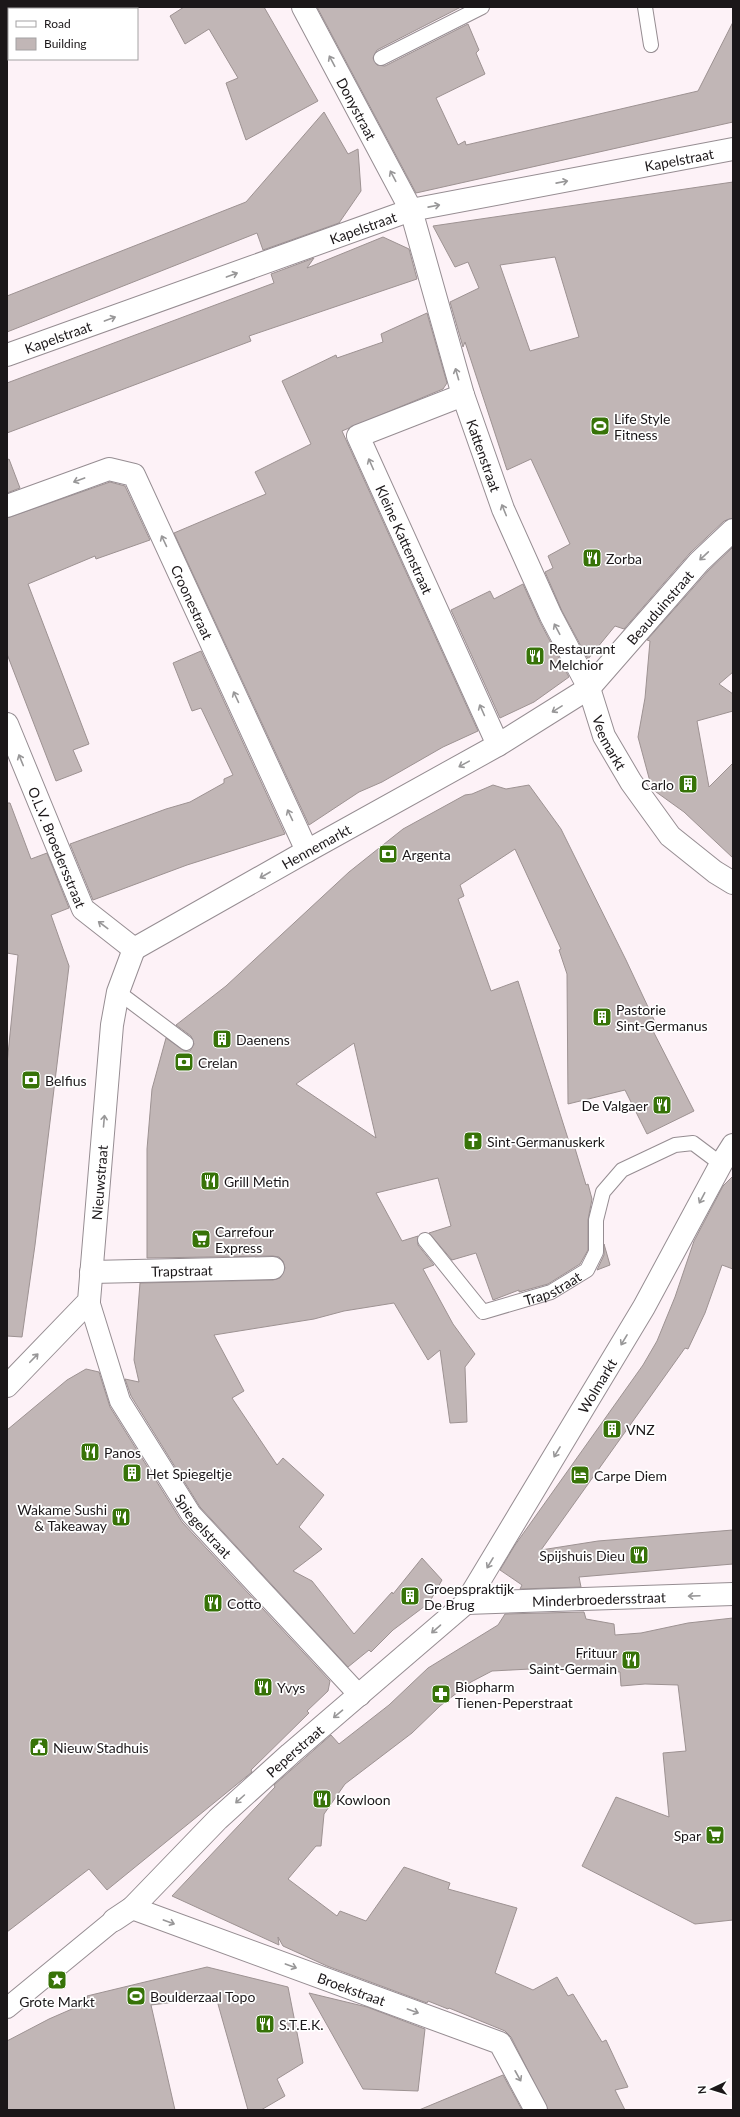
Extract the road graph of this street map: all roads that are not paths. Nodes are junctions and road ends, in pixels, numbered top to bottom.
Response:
1 (303, 7) edge
2 (482, 7) edge
3 (645, 7) edge
4 (651, 45) dead end
5 (381, 58) dead end
6 (733, 149) edge
7 (411, 210) junction
8 (7, 355) edge
9 (463, 395) junction
10 (7, 506) edge
11 (733, 530) edge
12 (589, 688) junction
13 (7, 724) edge
14 (498, 745) junction
15 (307, 851) junction
16 (733, 883) edge
17 (134, 949) junction
18 (118, 992) junction
19 (186, 1043) dead end
20 (733, 1145) edge
21 (721, 1164) junction
22 (425, 1240) dead end
23 (273, 1268) dead end
24 (91, 1272) junction
25 (89, 1301) junction
26 (7, 1386) edge
27 (733, 1594) edge
28 (466, 1603) junction
29 (360, 1696) junction
30 (132, 1908) junction
31 (114, 1920) joint
32 (7, 2008) edge
33 (536, 2110) edge

7 -> 1 street, Donystraat
2 - 5 lane
3 - 4 lane
7 -> 6 street, Kapelstraat
8 -> 7 street, Kapelstraat
9 -> 7 street, Kattenstraat
12 -> 9 street, Kattenstraat
14 -> 9 street, Kleine Kattenstraat
15 -> 10 street, Croonestraat
11 -> 12 street, Beauduinstraat
12 -> 14 street
12 - 16 street, Veemarkt
17 -> 13 street, O.L.V. Broedersstraat
14 -> 15 street, Hennemarkt
15 -> 17 street, Hennemarkt
17 - 18 street, Nieuwstraat
18 - 19 lane
24 -> 18 street, Nieuwstraat
20 - 21 street
21 - 22 lane, Trapstraat
21 -> 28 street, Wolmarkt
23 - 24 street, Trapstraat
24 - 25 street, Nieuwstraat
26 -> 25 street
25 - 29 street, Spiegelstraat
27 -> 28 street, Minderbroedersstraat
28 -> 29 street, Peperstraat
29 -> 30 street, Peperstraat
30 - 31 street
30 -> 33 street, Broekstraat
31 - 32 street

